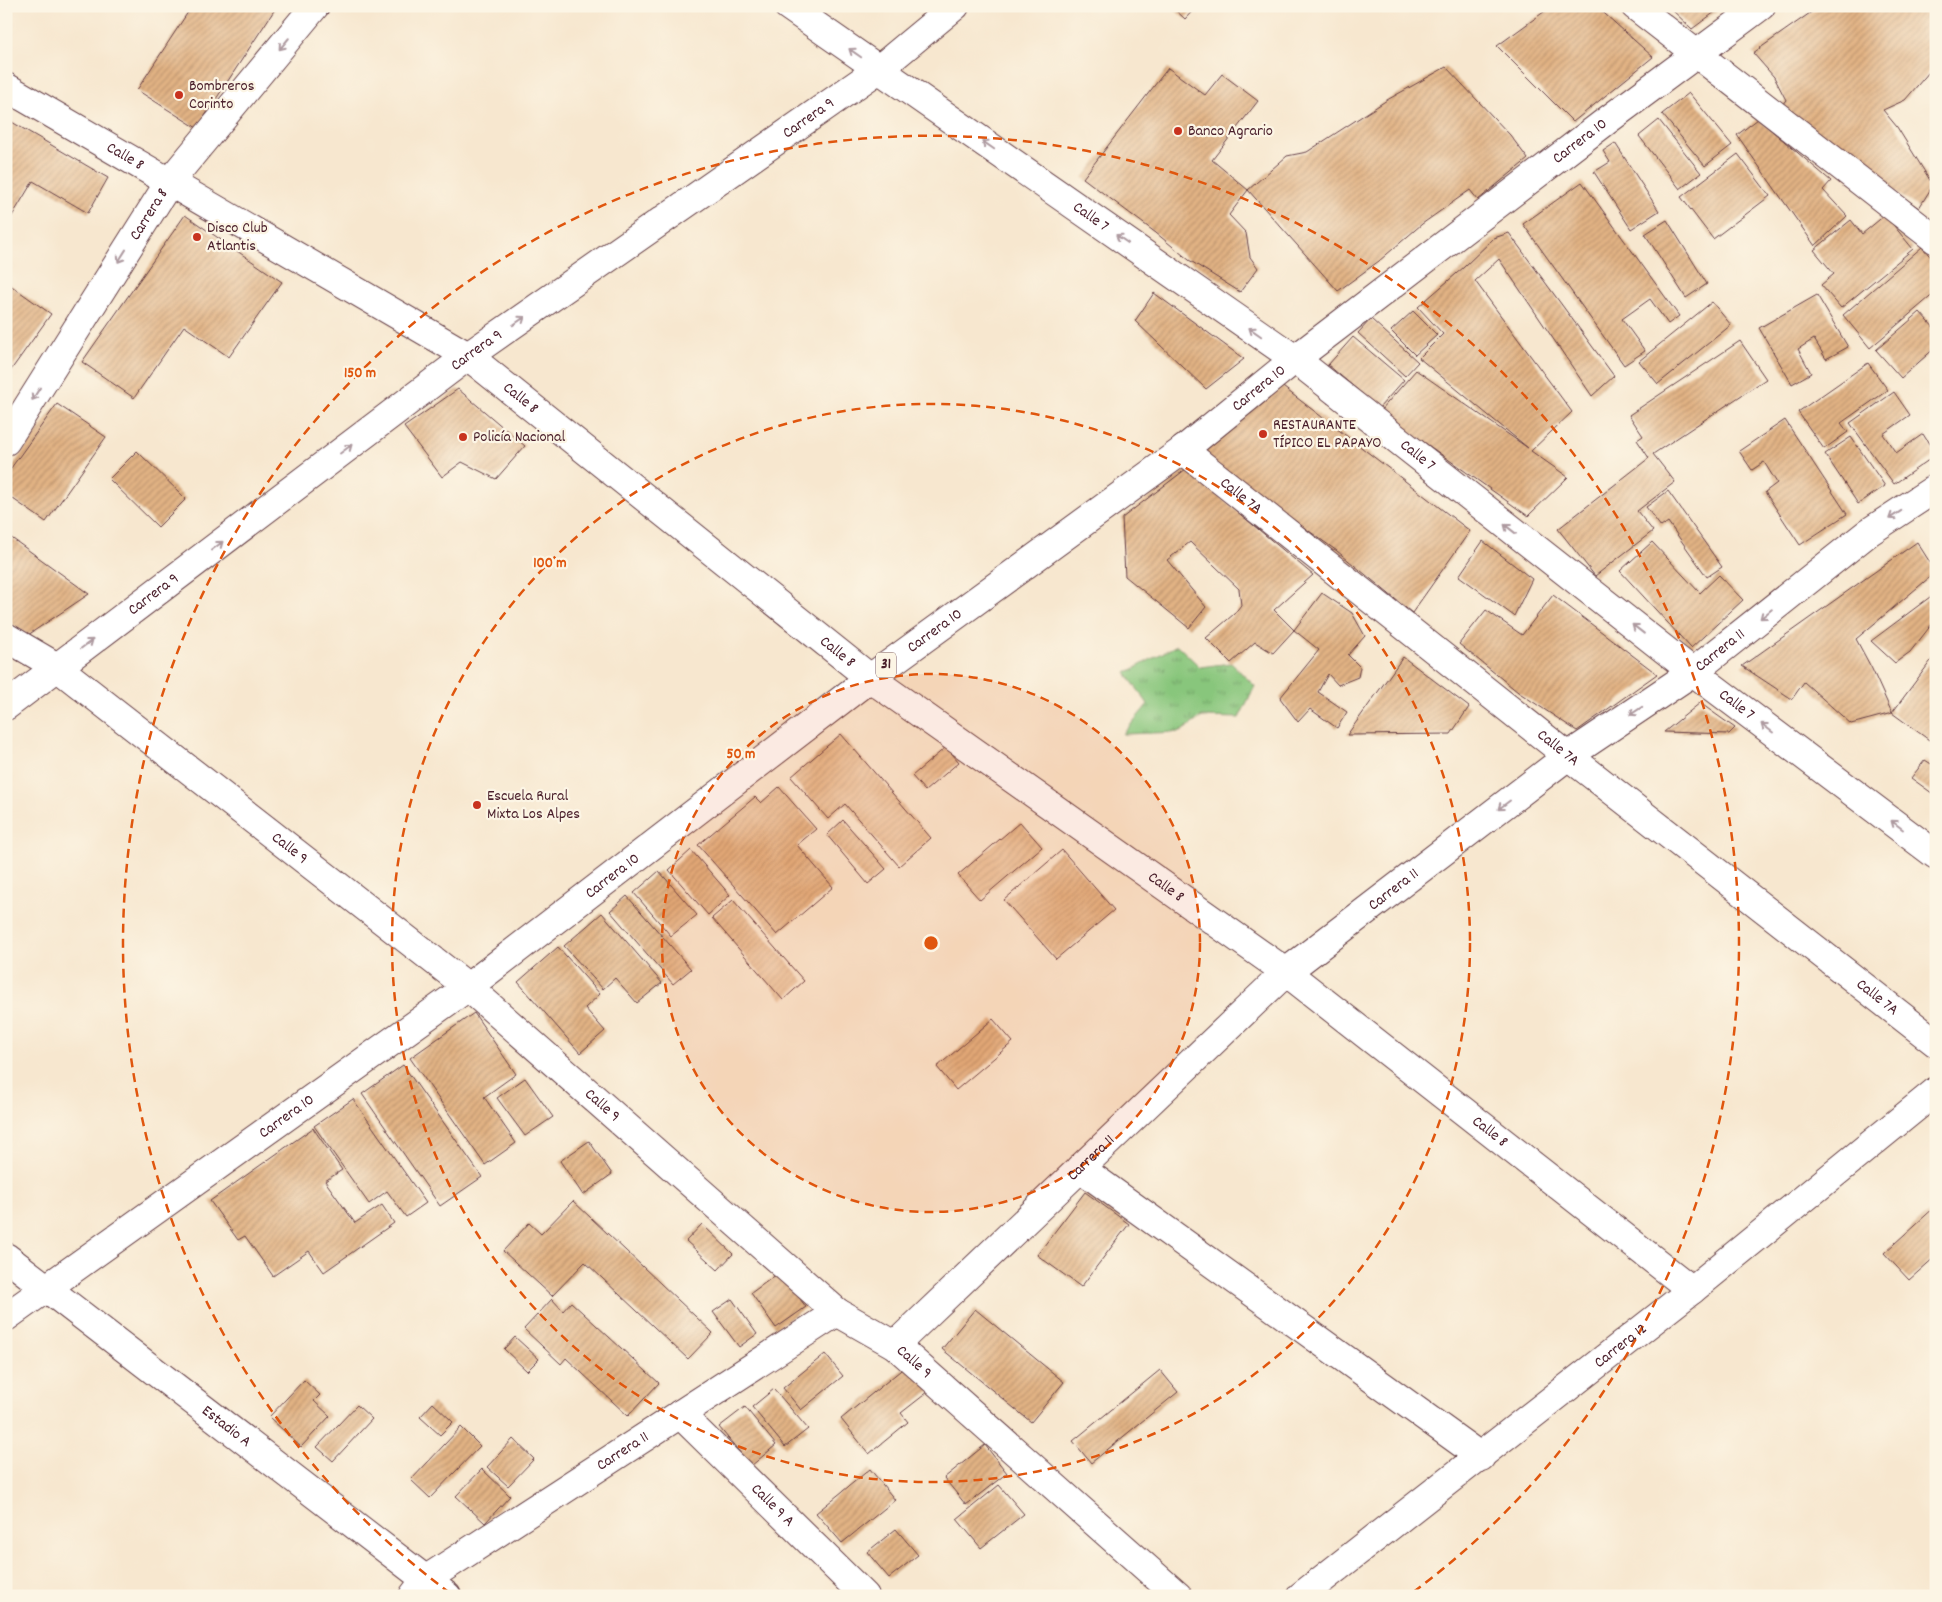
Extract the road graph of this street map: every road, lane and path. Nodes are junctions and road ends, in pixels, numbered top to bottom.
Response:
1 (315, 6) edge
2 (788, 6) edge
3 (955, 6) edge
4 (1635, 6) edge
5 (1761, 6) edge
6 (1696, 54) junction
7 (879, 69) junction
8 (6, 87) edge
9 (170, 181) junction
10 (1936, 240) edge
11 (468, 356) junction
12 (1295, 359) junction
13 (6, 441) edge
14 (1183, 450) junction
15 (1936, 488) edge
16 (6, 637) edge
17 (57, 667) junction
18 (1693, 672) junction
19 (870, 678) junction
20 (6, 706) edge
21 (1568, 756) junction
22 (1936, 855) edge
23 (1286, 972) junction
24 (468, 987) junction
25 (1936, 1043) edge
26 (1936, 1091) edge
27 (1080, 1168) junction
28 (6, 1256) edge
29 (46, 1288) junction
30 (1692, 1290) junction
31 (837, 1312) junction
32 (6, 1317) edge
33 (895, 1345) junction
34 (680, 1414) junction
35 (1481, 1457) junction
36 (419, 1588) edge
37 (447, 1596) edge
38 (865, 1596) edge
39 (1178, 1596) edge
40 (1301, 1596) edge

1 -> 9 street, Carrera 8
7 -> 2 street, Calle 7
3 - 7 street, Carrera 9
4 - 6 street
5 - 6 street, Carrera 10 / 31
6 - 10 street
6 - 12 street, Carrera 10 / 31
11 -> 7 street, Carrera 9
12 -> 7 street, Calle 7
8 - 9 street, Calle 8
9 - 11 street, Calle 8
9 -> 13 street, Carrera 8
17 -> 11 street, Carrera 9
11 - 19 street, Calle 8
12 - 14 street, Carrera 10 / 31
18 -> 12 street, Calle 7
14 - 19 street, Carrera 10 / 31
14 - 21 street, Calle 7A
15 -> 18 street, Carrera 11
16 - 17 street, Calle 9
17 - 20 street, Carrera 9
17 - 24 street, Calle 9
18 -> 21 street, Carrera 11
22 -> 18 street, Calle 7
19 - 23 street, Calle 8
19 - 24 street, Carrera 10 / 31
21 -> 23 street, Carrera 11
21 - 25 street, Calle 7A
23 - 27 street, Carrera 11
23 - 30 street, Calle 8
24 - 29 street, Carrera 10 / 31
24 - 31 street, Calle 9
26 - 30 street, Carrera 12
27 - 33 street, Carrera 11
27 - 35 street
28 - 29 street, Estadio A
29 - 32 street, Carrera 10 / 31
29 - 36 street, Estadio A
30 - 35 street, Carrera 12
31 - 33 street, Calle 9
31 - 34 street, Carrera 11
33 - 39 street, Calle 9
34 - 36 street, Carrera 11
34 - 38 street, Calle 9 A
35 - 40 street, Carrera 12
36 - 37 street, Estadio A

